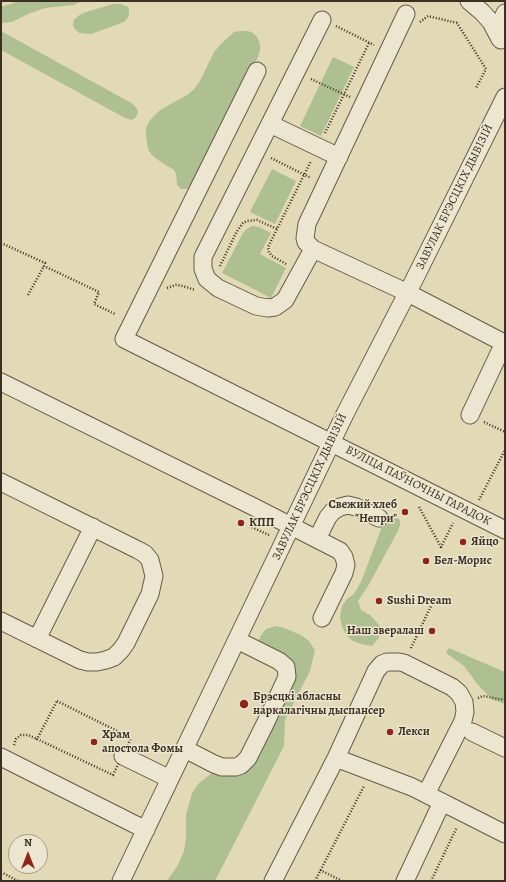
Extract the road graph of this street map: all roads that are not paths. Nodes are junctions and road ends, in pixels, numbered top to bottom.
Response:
1 (469, 1) edge
2 (505, 13) edge
3 (322, 20) road end
4 (411, 20) road end
5 (503, 47) edge
6 (257, 71) dead end
7 (505, 97) edge
8 (270, 124) junction
9 (339, 157) junction
10 (313, 248) junction
11 (408, 293) junction
12 (505, 343) edge
13 (1, 382) edge
14 (470, 415) dead end
15 (332, 442) junction
16 (1, 482) edge
17 (379, 518) dead end
18 (292, 526) junction
19 (93, 527) junction
20 (505, 530) edge
21 (317, 539) junction
22 (322, 618) dead end
23 (1, 621) edge
24 (37, 639) junction
25 (237, 640) junction
26 (472, 732) dead end
27 (505, 748) edge
28 (185, 749) junction
29 (123, 756) road end
30 (336, 758) junction
31 (4, 759) edge
32 (170, 779) junction
33 (426, 794) junction
34 (442, 802) junction
35 (146, 830) junction
36 (505, 834) edge
37 (121, 881) edge
38 (273, 881) edge
39 (405, 881) edge

1 - 5 street
2 - 5 street
3 - 8 street
4 - 9 street
6 - 15 street, ВУЛІЦА ПАЎНОЧНЫ ГАРАДОК
7 - 11 street, ЗАВУЛАК БРЭСЦКІХ ДЫВІЗІЙ
8 - 9 street
8 - 10 street
9 - 10 street
10 - 11 street
11 - 12 street
11 - 15 street, ЗАВУЛАК БРЭСЦКІХ ДЫВІЗІЙ
12 - 14 street
13 - 18 street
15 - 18 street, ЗАВУЛАК БРЭСЦКІХ ДЫВІЗІЙ
15 - 20 street, ВУЛІЦА ПАЎНОЧНЫ ГАРАДОК
16 - 19 street
17 - 21 street
18 - 21 street
18 - 25 street, ЗАВУЛАК БРЭСЦКІХ ДЫВІЗІЙ
19 - 24 street
19 - 24 street
21 - 22 street
23 - 24 street
25 - 28 street, ЗАВУЛАК БРЭСЦКІХ ДЫВІЗІЙ
25 - 28 street
26 - 27 street
28 - 32 street, ЗАВУЛАК БРЭСЦКІХ ДЫВІЗІЙ
29 - 32 street
30 - 33 street
30 - 33 street
30 - 38 street
31 - 35 street
32 - 35 street, ЗАВУЛАК БРЭСЦКІХ ДЫВІЗІЙ
33 - 34 street
34 - 36 street
34 - 39 street
35 - 37 street, ЗАВУЛАК БРЭСЦКІХ ДЫВІЗІЙ

